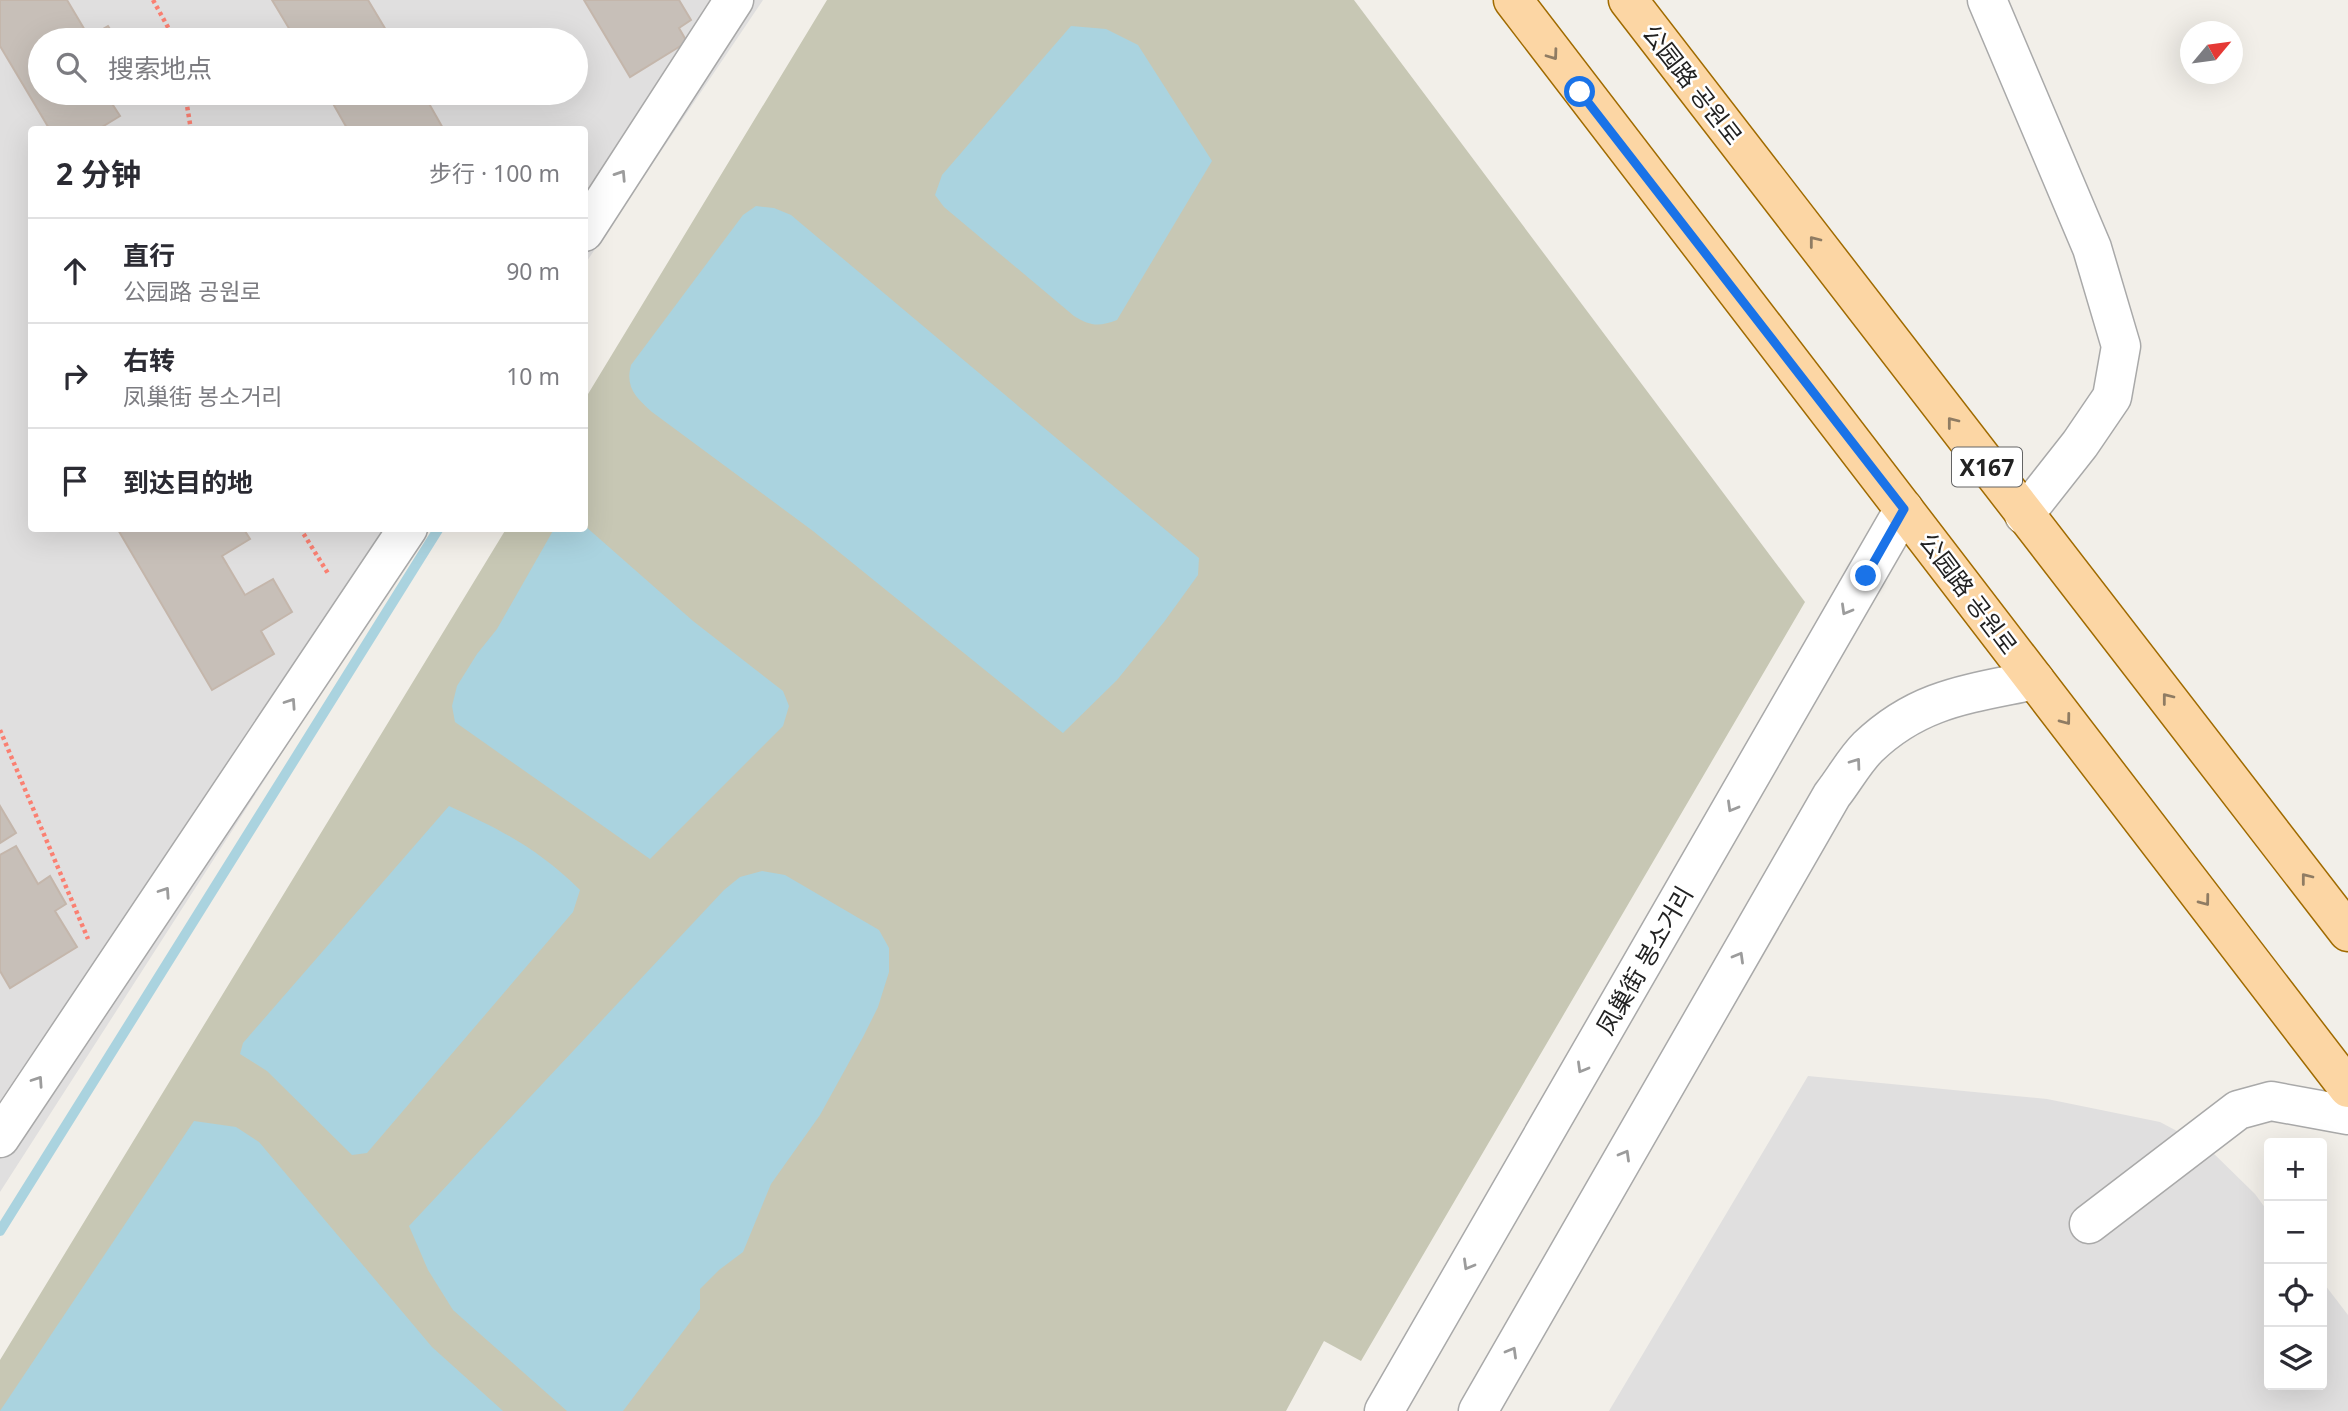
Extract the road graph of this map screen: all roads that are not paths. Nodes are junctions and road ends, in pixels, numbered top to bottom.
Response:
1 (734, 0) edge
2 (1513, 0) edge
3 (1628, 0) edge
4 (1987, 0) edge
5 (588, 227) edge
6 (1904, 509) junction
7 (2024, 515) junction
8 (405, 532) edge
9 (2035, 680) junction
10 (2348, 932) edge
11 (2348, 1088) edge
12 (2348, 1115) edge
13 (0, 1138) edge
14 (2089, 1224) dead end
15 (1384, 1411) edge
16 (1478, 1411) edge

5 -> 1 street
2 -> 6 main road, 公园路 공원로
7 -> 3 main road, 公园路 공원로 / X167
4 - 7 street
6 - 9 main road, 公园路 공원로
6 -> 15 street, 凤巢街 봉소거리
10 -> 7 main road, 公园路 공원로 / X167
13 -> 8 street
9 -> 11 main road, 公园路 공원로
16 -> 9 street
12 - 14 street

